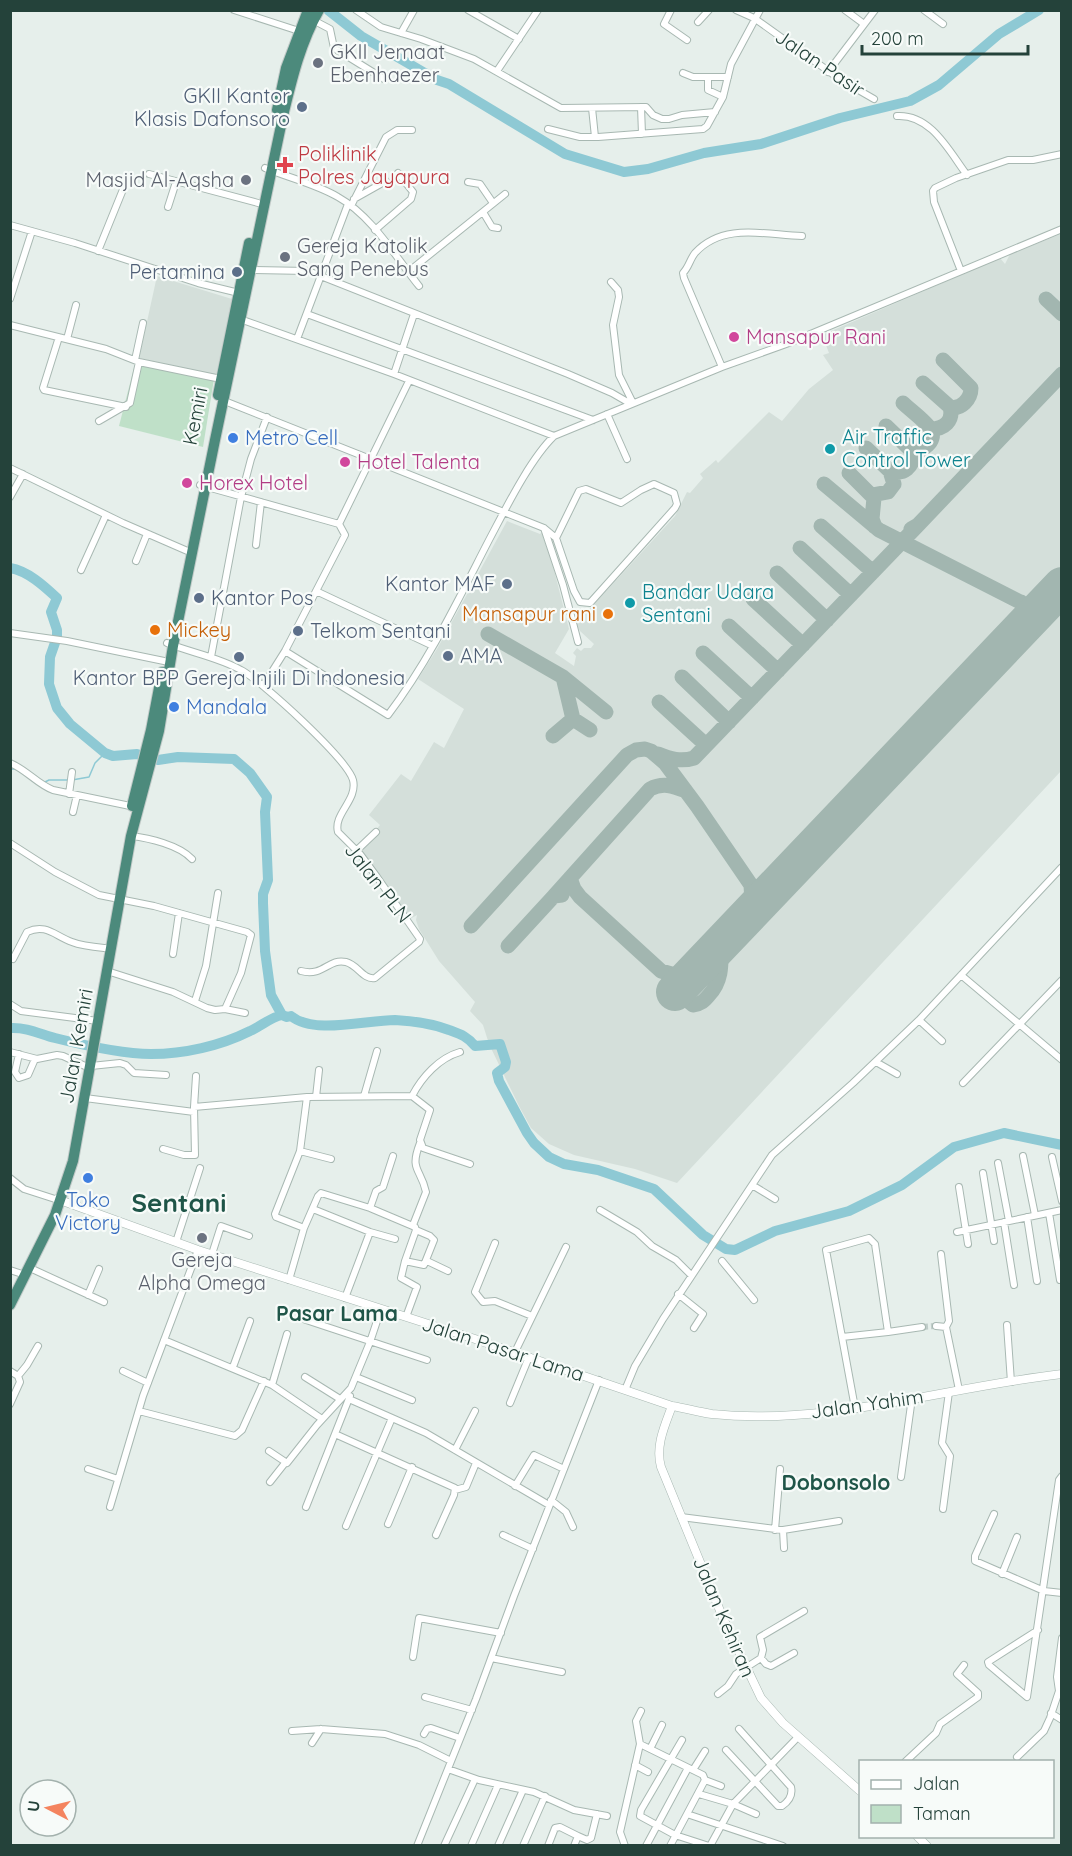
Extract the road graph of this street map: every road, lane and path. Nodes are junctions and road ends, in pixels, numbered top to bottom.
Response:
1 (234, 10) edge
2 (356, 10) edge
3 (414, 10) edge
4 (538, 10) edge
5 (671, 10) edge
6 (709, 10) edge
7 (736, 10) edge
8 (760, 10) edge
9 (845, 10) edge
10 (875, 10) edge
11 (924, 10) edge
12 (473, 12) edge
13 (312, 15) edge
14 (754, 18) junction
15 (698, 22) dead end
16 (864, 24) junction
17 (943, 24) dead end
18 (299, 31) junction
19 (400, 33) junction
20 (519, 39) junction
21 (687, 40) dead end
22 (290, 70) junction
23 (498, 70) junction
24 (828, 72) junction
25 (683, 73) dead end
26 (708, 77) junction
27 (728, 77) junction
28 (384, 79) dead end
29 (723, 97) junction
30 (874, 99) dead end
31 (641, 107) junction
32 (591, 108) junction
33 (716, 112) junction
34 (897, 116) dead end
35 (548, 129) dead end
36 (412, 130) dead end
37 (642, 134) junction
38 (595, 137) junction
39 (1062, 154) edge
40 (268, 169) junction
41 (398, 173) dead end
42 (149, 174) dead end
43 (967, 175) junction
44 (386, 181) dead end
45 (176, 182) junction
46 (468, 182) dead end
47 (124, 188) dead end
48 (505, 194) dead end
49 (258, 203) junction
50 (351, 203) junction
51 (493, 203) junction
52 (168, 207) dead end
53 (483, 212) junction
54 (10, 225) edge
55 (498, 228) dead end
56 (1062, 229) edge
57 (375, 230) junction
58 (32, 231) junction
59 (802, 236) dead end
60 (252, 247) junction
61 (98, 251) junction
62 (247, 270) junction
63 (961, 271) junction
64 (408, 272) junction
65 (320, 276) junction
66 (610, 282) dead end
67 (419, 286) dead end
68 (238, 293) junction
69 (10, 299) edge
70 (76, 305) dead end
71 (307, 314) junction
72 (414, 314) junction
73 (237, 318) junction
74 (144, 323) dead end
75 (10, 325) edge
76 (59, 337) junction
77 (67, 339) junction
78 (297, 339) junction
79 (403, 350) junction
80 (137, 361) junction
81 (722, 367) junction
82 (394, 374) junction
83 (221, 379) junction
84 (409, 381) junction
85 (220, 399) junction
86 (632, 404) junction
87 (126, 407) junction
88 (607, 414) junction
89 (267, 417) junction
90 (593, 420) junction
91 (99, 421) dead end
92 (554, 436) junction
93 (371, 459) junction
94 (627, 459) dead end
95 (10, 468) edge
96 (22, 474) junction
97 (202, 486) junction
98 (10, 497) edge
99 (241, 497) junction
100 (261, 502) junction
101 (504, 512) junction
102 (106, 515) junction
103 (339, 524) junction
104 (544, 528) junction
105 (147, 534) junction
106 (556, 538) junction
107 (256, 545) dead end
108 (190, 552) junction
109 (136, 561) dead end
110 (81, 570) dead end
111 (316, 591) junction
112 (10, 633) edge
113 (578, 642) dead end
114 (170, 645) junction
115 (433, 646) junction
116 (285, 651) junction
117 (211, 657) junction
118 (164, 661) junction
119 (263, 686) junction
120 (155, 730) junction
121 (10, 763) edge
122 (71, 777) dead end
123 (142, 783) joint
124 (73, 795) junction
125 (135, 807) junction
126 (73, 812) dead end
127 (376, 832) dead end
128 (131, 836) junction
129 (10, 843) edge
130 (356, 851) junction
131 (192, 859) dead end
132 (1062, 867) edge
133 (218, 892) dead end
134 (117, 899) junction
135 (179, 914) junction
136 (213, 923) junction
137 (105, 948) junction
138 (173, 954) dead end
139 (13, 959) dead end
140 (301, 970) dead end
141 (107, 971) junction
142 (960, 975) junction
143 (1062, 980) edge
144 (195, 1001) junction
145 (10, 1004) edge
146 (225, 1009) junction
147 (245, 1013) dead end
148 (919, 1020) junction
149 (1019, 1024) junction
150 (95, 1025) junction
151 (942, 1041) dead end
152 (377, 1051) dead end
153 (10, 1052) edge
154 (460, 1052) dead end
155 (19, 1054) junction
156 (35, 1059) junction
157 (1062, 1060) edge
158 (876, 1062) junction
159 (88, 1064) junction
160 (319, 1070) dead end
161 (897, 1074) dead end
162 (166, 1075) dead end
163 (196, 1076) dead end
164 (963, 1083) dead end
165 (363, 1096) junction
166 (412, 1096) junction
167 (307, 1097) junction
168 (316, 1097) junction
169 (85, 1098) junction
170 (194, 1110) junction
171 (420, 1143) junction
172 (163, 1149) dead end
173 (300, 1151) junction
174 (393, 1156) dead end
175 (1023, 1156) dead end
176 (1052, 1157) dead end
177 (331, 1159) dead end
178 (998, 1162) dead end
179 (470, 1164) dead end
180 (200, 1168) dead end
181 (983, 1173) dead end
182 (10, 1178) edge
183 (752, 1185) junction
184 (959, 1187) dead end
185 (58, 1199) junction
186 (775, 1199) dead end
187 (1062, 1200) edge
188 (370, 1208) junction
189 (313, 1209) junction
190 (600, 1210) dead end
191 (1062, 1210) edge
192 (1049, 1213) junction
193 (1035, 1215) junction
194 (1027, 1217) junction
195 (1006, 1221) junction
196 (992, 1225) junction
197 (304, 1228) junction
198 (415, 1228) junction
199 (966, 1230) junction
200 (370, 1232) junction
201 (957, 1232) dead end
202 (249, 1236) dead end
203 (395, 1239) dead end
204 (994, 1241) dead end
205 (176, 1242) junction
206 (495, 1243) dead end
207 (968, 1244) dead end
208 (566, 1247) dead end
209 (198, 1250) junction
210 (212, 1254) junction
211 (941, 1254) dead end
212 (405, 1260) junction
213 (427, 1261) junction
214 (722, 1261) dead end
215 (99, 1269) dead end
216 (448, 1271) dead end
217 (22, 1272) edge
218 (691, 1275) junction
219 (289, 1280) junction
220 (1060, 1280) edge
221 (1037, 1281) dead end
222 (1014, 1285) dead end
223 (678, 1294) junction
224 (10, 1295) edge
225 (88, 1295) junction
226 (345, 1298) junction
227 (754, 1300) dead end
228 (104, 1302) dead end
229 (10, 1305) edge
230 (381, 1310) junction
231 (532, 1316) junction
232 (406, 1317) junction
233 (306, 1320) dead end
234 (250, 1321) dead end
235 (1007, 1325) dead end
236 (936, 1326) tunnel mouth
237 (922, 1327) tunnel mouth
238 (694, 1328) dead end
239 (946, 1328) junction
240 (888, 1332) junction
241 (287, 1334) dead end
242 (842, 1337) junction
243 (164, 1340) junction
244 (370, 1342) junction
245 (38, 1346) dead end
246 (515, 1352) junction
247 (530, 1357) junction
248 (427, 1360) dead end
249 (233, 1367) junction
250 (10, 1371) edge
251 (123, 1371) dead end
252 (1062, 1374) edge
253 (18, 1376) junction
254 (305, 1377) dead end
255 (356, 1377) junction
256 (599, 1380) junction
257 (264, 1381) junction
258 (1011, 1382) junction
259 (148, 1383) junction
260 (272, 1385) junction
261 (351, 1389) junction
262 (625, 1390) junction
263 (959, 1390) junction
264 (949, 1392) junction
265 (912, 1398) junction
266 (349, 1399) junction
267 (340, 1400) junction
268 (412, 1400) dead end
269 (510, 1403) dead end
270 (10, 1404) edge
271 (672, 1406) junction
272 (855, 1408) junction
273 (139, 1411) junction
274 (475, 1411) dead end
275 (392, 1418) junction
276 (322, 1419) junction
277 (335, 1434) junction
278 (455, 1450) junction
279 (269, 1451) dead end
280 (378, 1453) junction
281 (285, 1463) junction
282 (476, 1463) junction
283 (412, 1467) junction
284 (88, 1469) dead end
285 (564, 1469) junction
286 (1062, 1469) edge
287 (780, 1470) dead end
288 (1061, 1476) edge
289 (901, 1477) dead end
290 (118, 1479) junction
291 (270, 1482) dead end
292 (515, 1486) junction
293 (455, 1490) junction
294 (550, 1503) junction
295 (110, 1507) dead end
296 (306, 1508) dead end
297 (943, 1509) dead end
298 (994, 1514) dead end
299 (681, 1517) junction
300 (839, 1521) dead end
301 (388, 1524) dead end
302 (346, 1526) dead end
303 (573, 1527) dead end
304 (775, 1530) junction
305 (783, 1530) junction
306 (436, 1535) dead end
307 (503, 1535) dead end
308 (1017, 1537) dead end
309 (784, 1548) dead end
310 (533, 1549) junction
311 (1002, 1574) junction
312 (1044, 1591) junction
313 (1062, 1593) edge
314 (804, 1611) dead end
315 (1038, 1630) junction
316 (500, 1637) junction
317 (1062, 1638) edge
318 (794, 1653) dead end
319 (413, 1657) dead end
320 (491, 1658) junction
321 (761, 1658) junction
322 (964, 1665) dead end
323 (745, 1667) junction
324 (562, 1672) dead end
325 (718, 1694) dead end
326 (425, 1697) dead end
327 (468, 1709) junction
328 (641, 1712) dead end
329 (1051, 1713) junction
330 (1062, 1720) edge
331 (662, 1725) dead end
332 (321, 1729) junction
333 (740, 1729) dead end
334 (292, 1731) dead end
335 (424, 1734) dead end
336 (457, 1737) junction
337 (798, 1737) junction
338 (682, 1740) dead end
339 (312, 1743) dead end
340 (640, 1744) junction
341 (650, 1749) junction
342 (726, 1750) dead end
343 (705, 1751) dead end
344 (1017, 1757) dead end
345 (670, 1759) junction
346 (448, 1760) junction
347 (906, 1760) edge
348 (771, 1764) junction
349 (636, 1765) junction
350 (448, 1769) junction
351 (691, 1769) junction
352 (648, 1772) dead end
353 (475, 1779) junction
354 (705, 1780) junction
355 (754, 1781) junction
356 (498, 1785) junction
357 (721, 1786) dead end
358 (859, 1789) edge
359 (523, 1790) junction
360 (699, 1794) junction
361 (545, 1796) junction
362 (733, 1804) junction
363 (597, 1814) junction
364 (687, 1814) junction
365 (756, 1814) dead end
366 (607, 1816) dead end
367 (721, 1825) junction
368 (657, 1826) junction
369 (675, 1835) junction
370 (578, 1836) junction
371 (417, 1845) edge
372 (444, 1845) edge
373 (471, 1845) edge
374 (498, 1845) edge
375 (523, 1845) edge
376 (548, 1845) edge
377 (574, 1845) edge
378 (625, 1845) edge
379 (646, 1845) edge
380 (670, 1845) edge
381 (710, 1845) edge
382 (783, 1845) edge

1 - 18 street
2 - 19 street
3 - 19 street
4 - 20 street
5 - 21 street
6 - 15 street
7 - 14 street, Jalan Pasir
8 - 14 street
9 - 16 street
10 - 16 street
11 - 17 street
12 - 20 street
13 - 18 highway
13 - 22 highway
13 - 28 street
14 - 24 street, Jalan Pasir
14 - 27 street
16 - 24 street
18 - 22 highway
19 - 23 street
20 - 23 street
22 - 40 highway, Kemiri
23 - 32 street
24 - 30 street, Jalan Pasir
25 - 26 street
26 - 27 street
26 - 29 street
27 - 29 street
29 - 33 street
31 - 32 street
31 - 33 street
31 - 37 street
32 - 38 street
33 - 37 street
34 - 43 street
35 - 38 street
36 - 50 street
37 - 38 street
39 - 43 street
40 - 49 highway, Kemiri
40 - 50 street
40 - 60 highway, Kemiri
41 - 57 street
42 - 45 street
43 - 63 street
44 - 50 street
45 - 49 street
45 - 52 street
46 - 51 street
47 - 61 street
48 - 51 street
49 - 60 highway, Kemiri
50 - 57 street
50 - 65 street
51 - 53 street
53 - 55 street
53 - 64 street
54 - 58 street
56 - 63 street
57 - 64 street
58 - 61 street
58 - 69 street
59 - 81 street
60 - 62 highway, Kemiri
61 - 68 street
62 - 65 street
62 - 68 highway, Kemiri
62 - 73 highway, Kemiri
63 - 81 street
64 - 67 street
65 - 71 street
65 - 72 street
66 - 86 street
68 - 73 highway, Kemiri
70 - 77 street
71 - 78 street
71 - 79 street
72 - 79 street
72 - 86 street
73 - 78 street
73 - 83 highway, Kemiri
73 - 85 highway, Kemiri
74 - 80 street
75 - 76 street
76 - 77 street
76 - 87 street
77 - 80 street
78 - 82 street
79 - 82 street
79 - 90 street
80 - 83 street
80 - 87 street
81 - 86 street
82 - 84 street
83 - 85 highway, Kemiri
84 - 92 street
84 - 93 street
85 - 89 street
85 - 97 highway, Kemiri
86 - 88 street
87 - 91 street
88 - 90 street
88 - 94 street
89 - 93 street
89 - 99 street
90 - 92 street
92 - 101 street
93 - 101 street
93 - 103 street
95 - 96 street
96 - 98 street
96 - 102 street
97 - 99 street
97 - 108 highway, Kemiri
99 - 100 street
99 - 117 street
100 - 103 street
100 - 107 street
101 - 104 street
101 - 115 street
102 - 105 street
102 - 110 street
103 - 111 street
104 - 106 street
104 - 113 street
105 - 108 street
105 - 109 street
106 - 106 street
108 - 114 highway, Kemiri
111 - 115 street
111 - 116 street
112 - 118 street
114 - 117 street, Jalan PLN
114 - 118 highway, Kemiri
114 - 120 highway, Kemiri
115 - 116 street
116 - 119 street
117 - 119 street, Jalan PLN
118 - 120 highway, Kemiri
119 - 130 street, Jalan PLN
120 - 123 highway, Kemiri
121 - 124 street
122 - 124 street
123 - 125 highway, Jalan Kemiri
124 - 125 street
124 - 126 street
125 - 128 highway, Jalan Kemiri
125 - 134 highway, Jalan Kemiri
127 - 130 street
128 - 131 street
128 - 134 highway, Jalan Kemiri
129 - 134 street
130 - 140 street, Jalan PLN
132 - 142 street
133 - 136 street
134 - 135 street
134 - 137 highway, Jalan Kemiri
134 - 141 highway, Jalan Kemiri
135 - 136 street
135 - 138 street
136 - 144 street
136 - 146 street
137 - 139 street
137 - 150 highway, Jalan Kemiri
141 - 144 street
141 - 150 highway, Jalan Kemiri
142 - 148 street
142 - 149 street
143 - 149 street
144 - 146 street
145 - 150 street
146 - 147 street
148 - 151 street
148 - 158 street
149 - 157 street
149 - 164 street
150 - 159 highway, Jalan Kemiri
152 - 165 street
153 - 155 street
154 - 166 street
155 - 156 street
155 - 156 street
156 - 159 street
158 - 161 street
158 - 183 street
159 - 162 street
159 - 169 highway, Jalan Kemiri
159 - 185 highway, Jalan Kemiri
160 - 168 street
163 - 170 street
165 - 166 street
165 - 168 street
166 - 171 street
167 - 168 street
167 - 170 street
167 - 173 street
169 - 170 street
169 - 185 highway, Jalan Kemiri
170 - 172 street
171 - 179 street
171 - 198 street
173 - 177 street
173 - 197 street
174 - 188 street
175 - 193 street
176 - 187 street
178 - 195 street
180 - 205 street
181 - 196 street
182 - 185 street
183 - 186 street
183 - 218 street
184 - 199 street
185 - 205 street, Jalan Pasar Lama
185 - 217 highway, Jalan Kemiri
188 - 189 street
188 - 198 street
189 - 197 street
189 - 200 street
190 - 218 street
191 - 192 street
192 - 193 street
192 - 220 street
193 - 194 street
194 - 195 street
194 - 221 street
195 - 196 street
195 - 222 street
196 - 199 street
196 - 204 street
197 - 219 street
198 - 212 street
198 - 213 street
199 - 201 street
199 - 207 street
200 - 203 street
200 - 226 street
202 - 210 street
205 - 209 street, Jalan Pasar Lama
206 - 231 street
208 - 231 street
209 - 210 street, Jalan Pasar Lama
209 - 243 street
210 - 219 street, Jalan Pasar Lama
211 - 239 street
212 - 213 street
212 - 232 street
213 - 216 street
214 - 227 street
215 - 225 street
217 - 224 highway, Jalan Kemiri
217 - 225 street
217 - 229 highway, Jalan Kemiri
218 - 223 street
219 - 226 street, Jalan Pasar Lama
223 - 238 street
223 - 262 street
225 - 228 street
226 - 230 street, Jalan Pasar Lama
230 - 232 street, Jalan Pasar Lama
230 - 244 street
231 - 246 street
232 - 246 street, Jalan Pasar Lama
233 - 244 street
234 - 249 street
235 - 258 street
236 - 239 street
237 - 240 street
239 - 263 street
240 - 242 street
240 - 242 street
241 - 260 street
242 - 272 street
243 - 249 street
243 - 259 street
244 - 248 street
244 - 255 street
245 - 253 street
246 - 247 street, Jalan Pasar Lama
247 - 256 street, Jalan Pasar Lama
247 - 269 street
249 - 257 street
250 - 253 street
251 - 259 street
252 - 258 street, Jalan Yahim
253 - 270 street
254 - 267 street
255 - 261 street
255 - 268 street
256 - 262 street, Jalan Pasar Lama
256 - 285 street
257 - 260 street
257 - 273 street
258 - 263 street, Jalan Yahim
259 - 273 street
260 - 276 street
261 - 266 street
261 - 267 street
262 - 271 street, Jalan Pasar Lama
263 - 264 street, Jalan Yahim
264 - 265 street, Jalan Yahim
264 - 297 street
265 - 272 street, Jalan Yahim
265 - 289 street
266 - 275 street
266 - 277 street
267 - 276 street
271 - 272 street, Jalan Yahim
271 - 299 street, Jalan Kehiran
273 - 290 street
274 - 278 street
275 - 278 street
275 - 280 street
276 - 281 street
277 - 280 street
277 - 296 street
278 - 282 street
279 - 281 street
280 - 283 street
280 - 302 street
281 - 291 street
282 - 292 street
282 - 293 street
283 - 293 street
283 - 301 street
284 - 290 street
285 - 292 street
285 - 294 street
286 - 288 street
287 - 304 street
288 - 312 street
290 - 295 street
292 - 294 street
293 - 306 street
294 - 303 street
294 - 310 street
298 - 311 street
299 - 304 street
299 - 323 street, Jalan Kehiran
300 - 305 street
304 - 305 street
305 - 309 street
307 - 310 street
308 - 311 street
310 - 316 street
311 - 312 street
312 - 313 street
312 - 315 street
314 - 321 street
315 - 315 street
316 - 319 street
316 - 320 street
317 - 329 street
318 - 321 street
320 - 324 street
320 - 327 street
321 - 323 street
322 - 347 street
323 - 325 street
323 - 337 street, Jalan Kehiran
326 - 327 street
327 - 336 street
328 - 340 street
329 - 330 street
329 - 344 street
331 - 341 street
332 - 334 street
332 - 339 street
332 - 346 street
333 - 348 street
335 - 336 street
336 - 346 street
337 - 348 street
337 - 358 street, Jalan Kehiran
338 - 345 street
340 - 341 street
340 - 349 street
341 - 345 street
342 - 355 street
343 - 351 street
345 - 351 street
345 - 368 street
346 - 350 street
348 - 355 street
348 - 355 street
349 - 352 street
349 - 378 street
350 - 353 street
350 - 371 street
351 - 354 street
351 - 368 street
353 - 356 street
353 - 372 street
354 - 357 street
354 - 360 street
355 - 362 street
356 - 359 street
356 - 373 street
359 - 361 street
359 - 374 street
360 - 362 street
360 - 364 street
361 - 363 street
361 - 375 street
362 - 365 street
362 - 367 street
363 - 366 street
363 - 370 street
364 - 367 street
364 - 369 street
367 - 381 street
367 - 382 street
368 - 369 street
368 - 379 street
369 - 380 street
369 - 381 street
370 - 376 street
370 - 377 street

